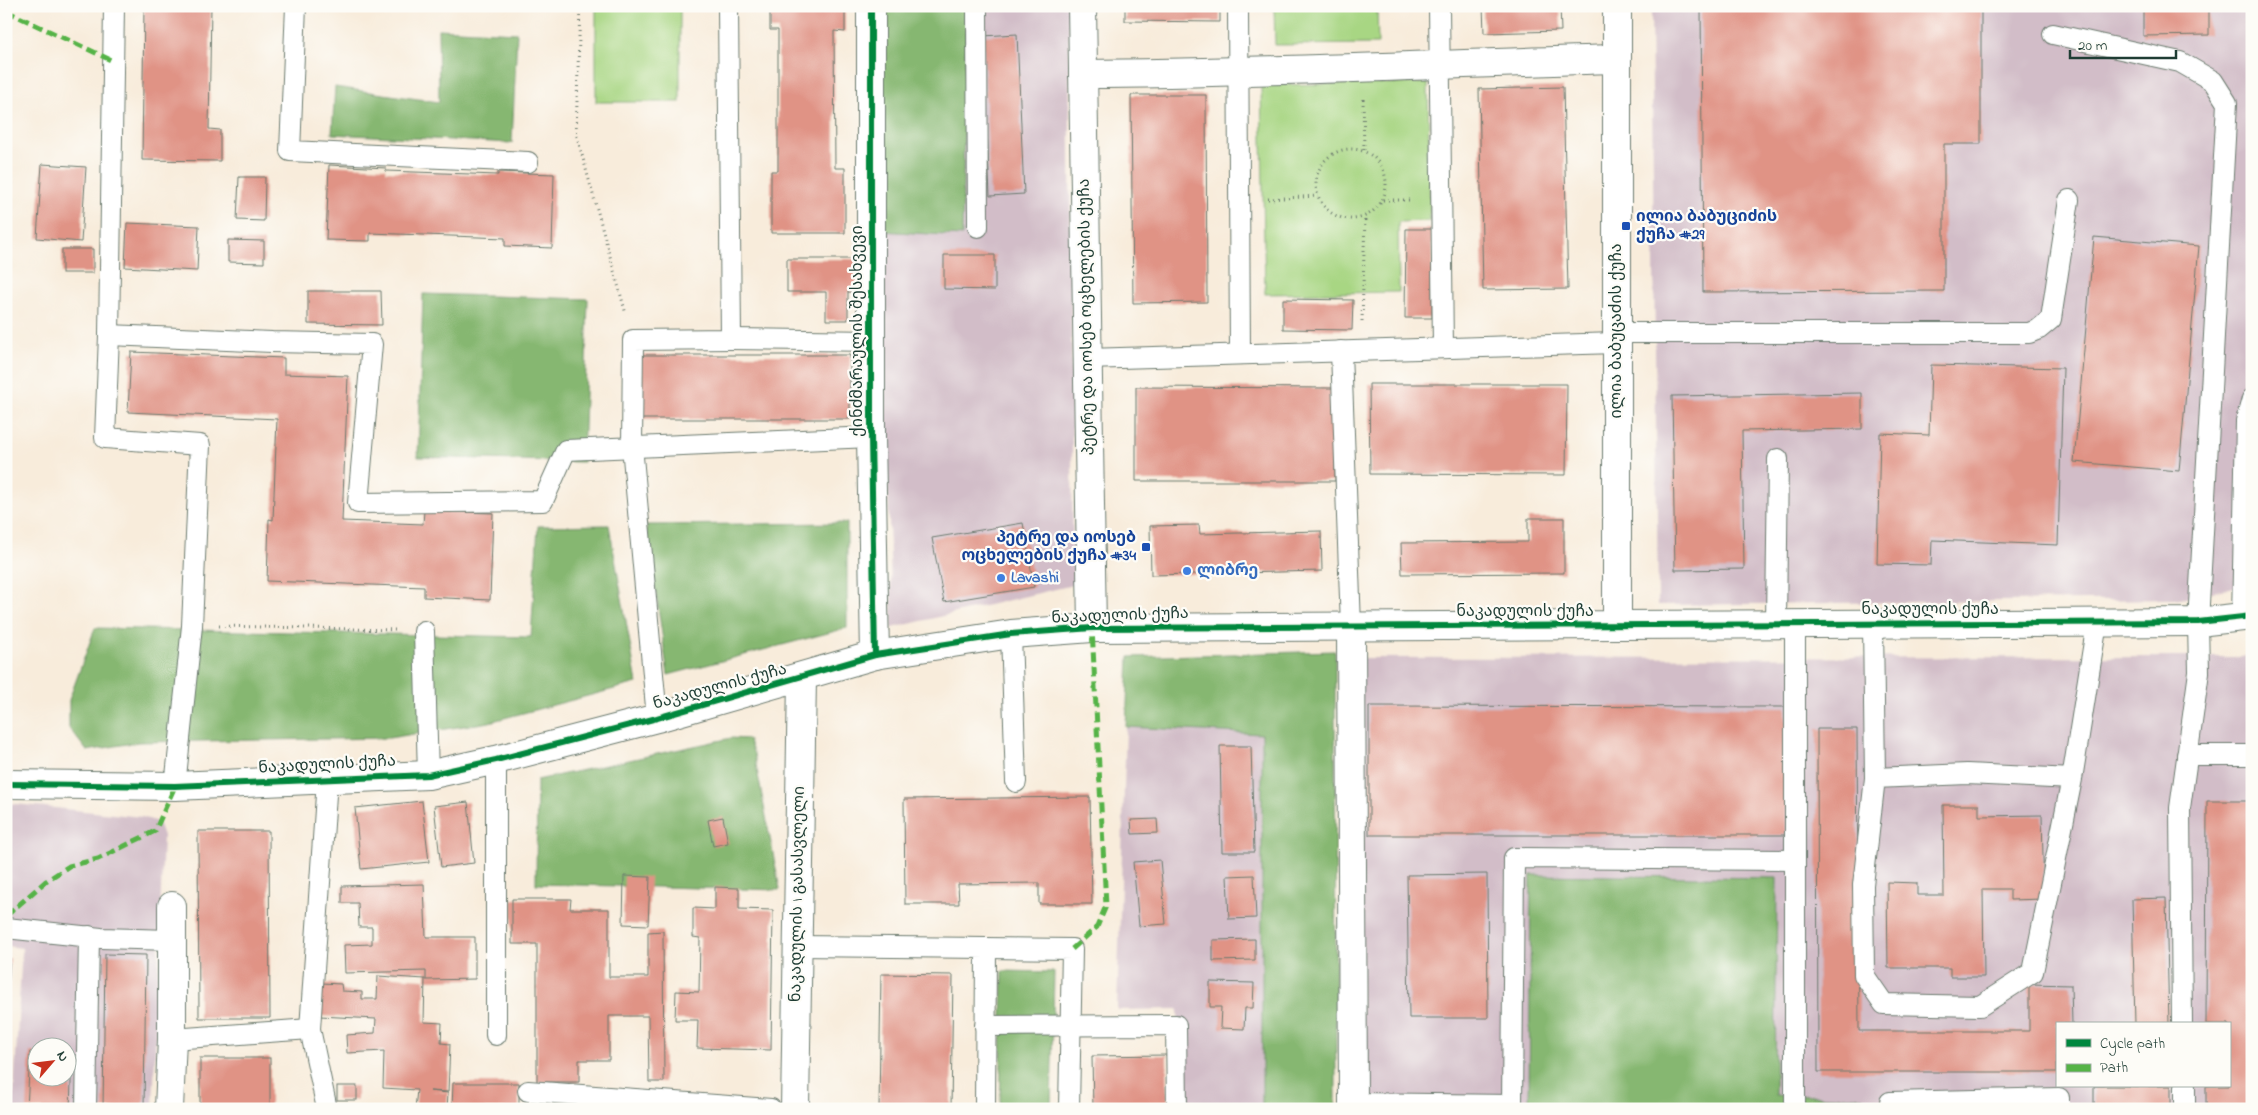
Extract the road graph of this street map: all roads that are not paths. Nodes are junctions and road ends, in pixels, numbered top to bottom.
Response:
1 (114, 6) edge
2 (296, 6) edge
3 (728, 6) edge
4 (871, 6) edge
5 (977, 6) edge
6 (1082, 6) edge
7 (1238, 6) edge
8 (1438, 6) edge
9 (1617, 6) edge
10 (2053, 34) dead end
11 (1617, 59) junction
12 (1439, 64) junction
13 (1239, 73) junction
14 (1083, 74) junction
15 (528, 162) dead end
16 (2070, 200) dead end
17 (978, 227) dead end
18 (110, 335) junction
19 (1617, 338) junction
20 (731, 340) junction
21 (872, 341) junction
22 (1443, 348) junction
23 (1341, 351) junction
24 (1240, 354) junction
25 (1087, 359) junction
26 (2252, 399) edge
27 (871, 437) junction
28 (632, 446) junction
29 (1778, 459) dead end
30 (2247, 618) edge
31 (2198, 622) junction
32 (2097, 623) junction
33 (1785, 624) junction
34 (1873, 624) junction
35 (1618, 625) junction
36 (1351, 626) junction
37 (1092, 628) junction
38 (424, 631) road end
39 (1012, 634) junction
40 (875, 655) junction
41 (802, 678) junction
42 (657, 718) junction
43 (2187, 755) junction
44 (2252, 755) edge
45 (496, 760) junction
46 (428, 775) junction
47 (1875, 778) junction
48 (2072, 779) junction
49 (327, 780) junction
50 (1016, 782) dead end
51 (6, 784) edge
52 (175, 786) junction
53 (1795, 860) junction
54 (172, 906) dead end
55 (6, 928) edge
56 (89, 936) junction
57 (171, 940) junction
58 (798, 946) junction
59 (986, 948) junction
60 (2182, 1022) edge
61 (985, 1026) junction
62 (1070, 1027) junction
63 (310, 1029) junction
64 (496, 1035) dead end
65 (172, 1039) junction
66 (2184, 1088) edge
67 (528, 1091) dead end
68 (1353, 1106) edge
69 (1512, 1107) edge
70 (86, 1109) edge
71 (169, 1109) edge
72 (327, 1109) edge
73 (771, 1109) edge
74 (795, 1109) edge
75 (985, 1109) edge
76 (1068, 1109) edge
77 (1177, 1109) edge
78 (1795, 1109) edge
79 (1890, 1109) edge
80 (2059, 1109) edge
81 (2186, 1109) edge

1 - 18 lane
2 - 15 lane
3 - 20 lane
4 - 21 street, ქინძმარაულის შესახვევი
5 - 17 lane
6 - 14 street, პეტრე და იოსებ ოცხელების ქუჩა
7 - 13 lane
8 - 12 lane
9 - 11 street, ილია ბაბუცაძის ქუჩა
10 - 31 lane
11 - 12 street
11 - 19 street, ილია ბაბუცაძის ქუჩა
12 - 13 street
12 - 22 lane
13 - 14 street
13 - 24 lane
14 - 25 street, პეტრე და იოსებ ოცხელების ქუჩა
16 - 19 lane
18 - 28 lane
18 - 52 lane
19 - 22 lane
19 - 35 street, ილია ბაბუცაძის ქუჩა
20 - 21 lane
20 - 28 lane
21 - 27 street, ქინძმარაულის შესახვევი
22 - 23 lane
23 - 24 lane
23 - 36 lane
24 - 25 lane
25 - 37 street, პეტრე და იოსებ ოცხელების ქუჩა
26 - 30 lane
27 - 28 lane
27 - 40 street, ქინძმარაულის შესახვევი
28 - 42 lane
29 - 33 lane
30 - 31 street, ნაკადულის ქუჩა
31 - 32 street, ნაკადულის ქუჩა
31 - 43 lane
32 - 34 street, ნაკადულის ქუჩა
32 - 48 lane
33 - 34 street, ნაკადულის ქუჩა
33 - 35 street, ნაკადულის ქუჩა
33 - 53 lane
34 - 47 lane
35 - 36 street, ნაკადულის ქუჩა
36 - 37 street, ნაკადულის ქუჩა
36 - 68 street
37 - 39 street, ნაკადულის ქუჩა
38 - 46 lane
39 - 40 street, ნაკადულის ქუჩა
39 - 50 lane
40 - 41 street, ნაკადულის ქუჩა
41 - 42 street, ნაკადულის ქუჩა
41 - 58 street, ნაკადულის I გასასვლელი
42 - 45 street, ნაკადულის ქუჩა
43 - 44 lane
43 - 60 lane
45 - 46 street, ნაკადულის ქუჩა
45 - 64 lane
46 - 49 street, ნაკადულის ქუჩა
47 - 48 lane
47 - 48 lane
49 - 52 street, ნაკადულის ქუჩა
49 - 63 lane
51 - 52 street, ნაკადულის ქუჩა
53 - 69 lane
53 - 78 lane
54 - 57 street
55 - 56 lane
56 - 57 lane
56 - 70 lane
57 - 65 street
58 - 59 lane
58 - 74 street, ნაკადულის I გასასვლელი
59 - 61 lane
59 - 62 lane
61 - 62 lane
61 - 75 lane
62 - 76 lane
62 - 77 lane
63 - 65 lane
63 - 72 lane
65 - 71 street
66 - 81 lane
67 - 73 lane
68 - 69 lane
79 - 80 lane

